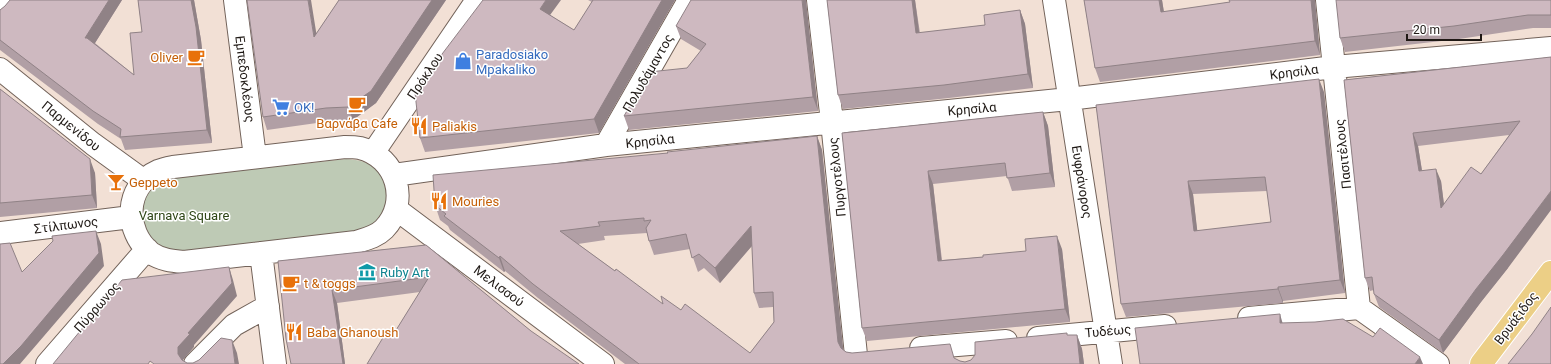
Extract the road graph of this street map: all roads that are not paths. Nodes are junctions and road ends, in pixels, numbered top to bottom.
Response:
1 (9, 0) edge
2 (235, 0) edge
3 (477, 0) edge
4 (689, 0) edge
5 (818, 0) edge
6 (1054, 0) edge
7 (1326, 0) edge
8 (0, 12) edge
9 (1551, 48) edge
10 (1334, 67) junction
11 (0, 69) edge
12 (1069, 99) junction
13 (832, 122) junction
14 (606, 145) junction
15 (374, 153) junction
16 (255, 157) junction
17 (394, 175) junction
18 (144, 181) junction
19 (396, 209) junction
20 (132, 217) junction
21 (0, 233) edge
22 (147, 249) junction
23 (261, 253) junction
24 (1551, 272) edge
25 (268, 306) junction
26 (1359, 308) junction
27 (1233, 320) edge
28 (1185, 324) edge
29 (1106, 331) junction
30 (903, 350) edge
31 (879, 352) edge
32 (968, 354) edge
33 (852, 359) edge
34 (47, 364) edge
35 (195, 364) edge
36 (276, 364) edge
37 (603, 364) edge
38 (1111, 364) edge
39 (1438, 364) edge
40 (1481, 364) edge

1 - 8 street
2 - 16 street, Εμπεδοκλέους
3 - 15 street, Πρόκλου
4 - 14 street, Πολυδάμαντος
5 - 13 street, Πυργοτέλους
6 - 12 street, Ευφράνορος
7 - 10 street, Πασιτέλους
9 - 10 street, Κρησίλα
10 - 12 street, Κρησίλα
10 - 26 street, Πασιτέλους
11 - 18 street, Παρμενίδου
12 - 13 street, Κρησίλα
12 - 29 street, Ευφράνορος
13 - 14 street, Κρησίλα
13 - 33 street, Πυργοτέλους
14 - 17 street, Κρησίλα
15 - 16 street
15 - 17 street
16 - 18 street
17 - 19 street
18 - 20 street
19 - 23 street
19 - 37 street, Μελισσού
20 - 21 street, Στίλπωνος
20 - 22 street
22 - 23 street
22 - 34 street, Πύρρωνος
23 - 25 street
24 - 40 main road, Βρυάξιδος
25 - 35 street
25 - 36 street
26 - 27 street
26 - 39 street
28 - 29 street, Τυδέως
29 - 32 street, Τυδέως
29 - 38 street, Ευφράνορος
30 - 32 street, Τυδέως
31 - 33 street

